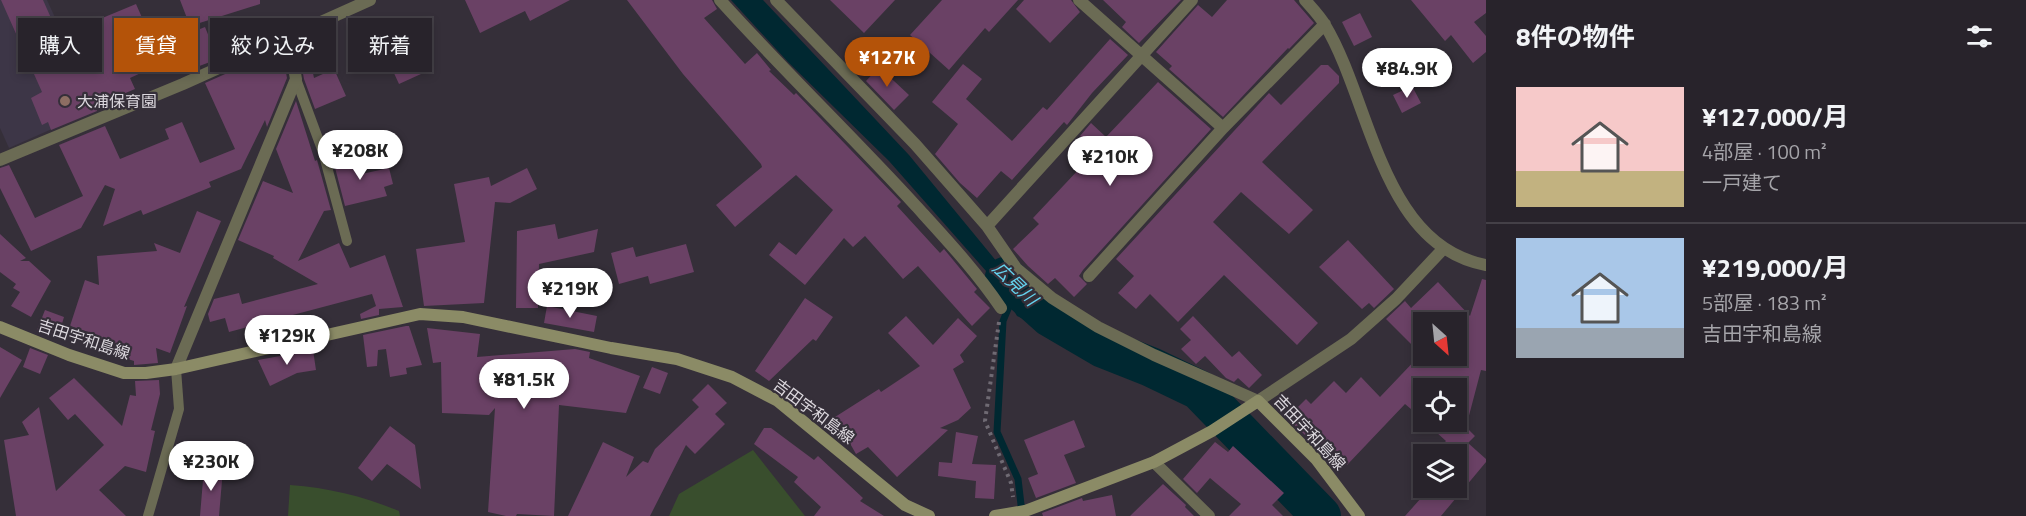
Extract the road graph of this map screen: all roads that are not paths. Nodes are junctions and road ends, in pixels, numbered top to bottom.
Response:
1 (370, 0) edge
2 (720, 0) edge
3 (776, 0) edge
4 (1079, 0) edge
5 (1192, 0) edge
6 (1305, 0) edge
7 (328, 18) edge
8 (1325, 24) junction
9 (1141, 55) junction
10 (210, 71) edge
11 (295, 72) edge
12 (296, 79) junction
13 (1223, 128) junction
14 (0, 160) edge
15 (987, 226) junction
16 (347, 242) dead end
17 (1444, 248) junction
18 (1486, 265) edge
19 (1089, 276) dead end
20 (1001, 308) road end
21 (0, 327) edge
22 (176, 369) junction
23 (1258, 401) junction
24 (1154, 462) junction
25 (1022, 514) edge
26 (148, 516) edge
27 (929, 516) edge
28 (995, 516) edge
29 (1209, 516) edge
30 (1359, 516) edge

1 - 7 street
2 - 20 street
3 - 15 street
4 - 9 street
5 - 9 street
6 - 8 street
8 - 13 street
8 - 17 street
9 - 13 street
9 - 15 street
10 - 14 street
11 - 12 street
12 - 16 lane
12 - 22 street
13 - 19 street
15 - 23 street
17 - 18 street
17 - 23 street
21 - 22 main road, 吉田宇和島線
22 - 26 lane
22 - 27 main road, 吉田宇和島線
23 - 24 main road, 吉田宇和島線
23 - 30 main road, 吉田宇和島線
24 - 25 main road, 吉田宇和島線
24 - 29 street
25 - 28 main road, 吉田宇和島線

